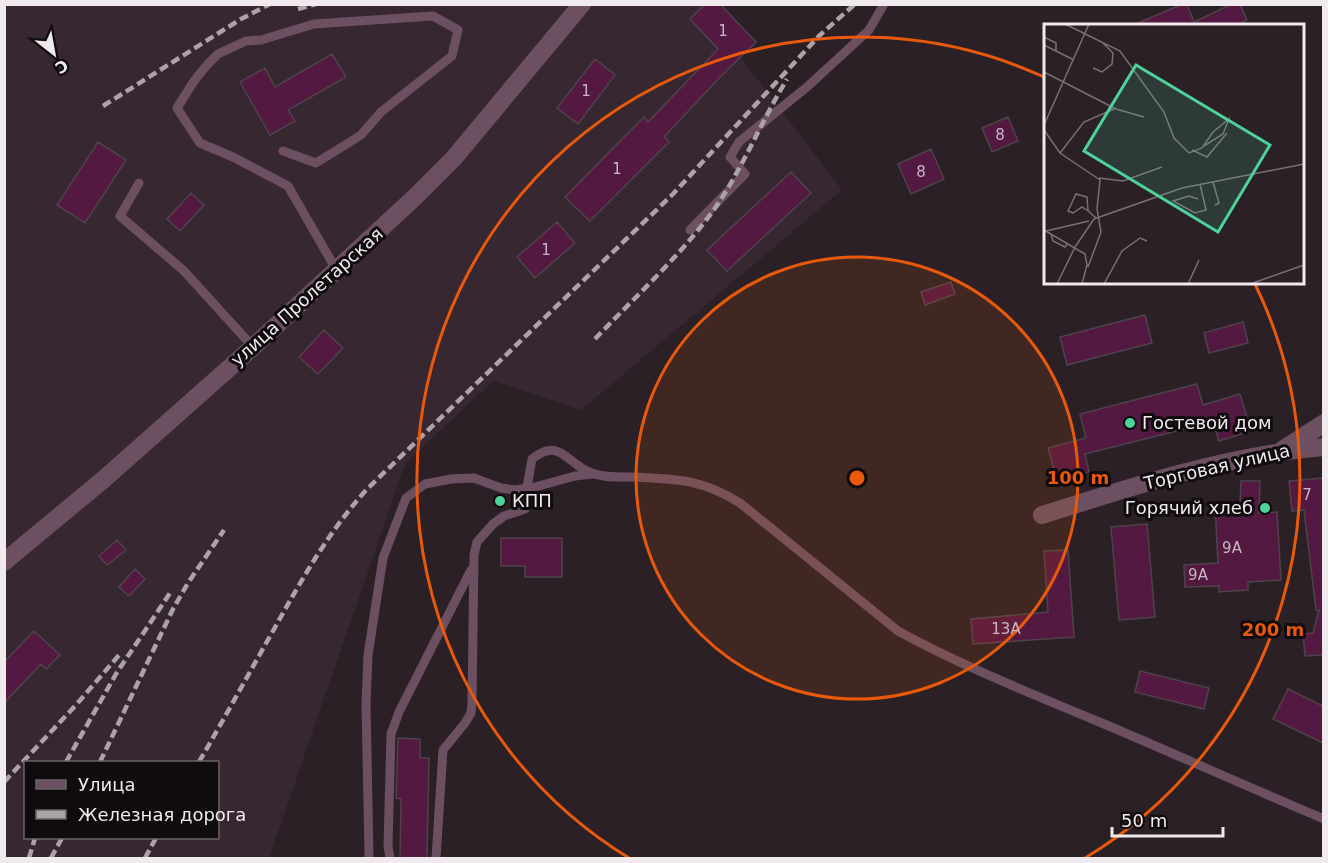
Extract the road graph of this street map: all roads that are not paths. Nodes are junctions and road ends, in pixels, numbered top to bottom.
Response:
1 (582, 4) edge
2 (884, 4) edge
3 (283, 151) dead end
4 (139, 183) dead end
5 (690, 230) dead end
6 (337, 271) junction
7 (253, 346) junction
8 (1323, 423) edge
9 (1323, 447) edge
10 (1281, 451) junction
11 (592, 474) junction
12 (526, 489) junction
13 (1042, 514) dead end
14 (4, 562) edge
15 (472, 568) junction
16 (1323, 819) edge
17 (369, 857) dead end
18 (390, 858) edge
19 (436, 858) edge

1 - 6 street, улица Пролетарская
2 - 5 lane
3 - 6 lane
4 - 7 lane
6 - 7 street, улица Пролетарская
7 - 14 street, улица Пролетарская
8 - 10 street
9 - 10 street, Торговая улица
10 - 13 street, Торговая улица
11 - 12 lane
11 - 12 lane
11 - 16 lane
12 - 15 lane
12 - 17 lane
15 - 18 lane
15 - 19 lane

